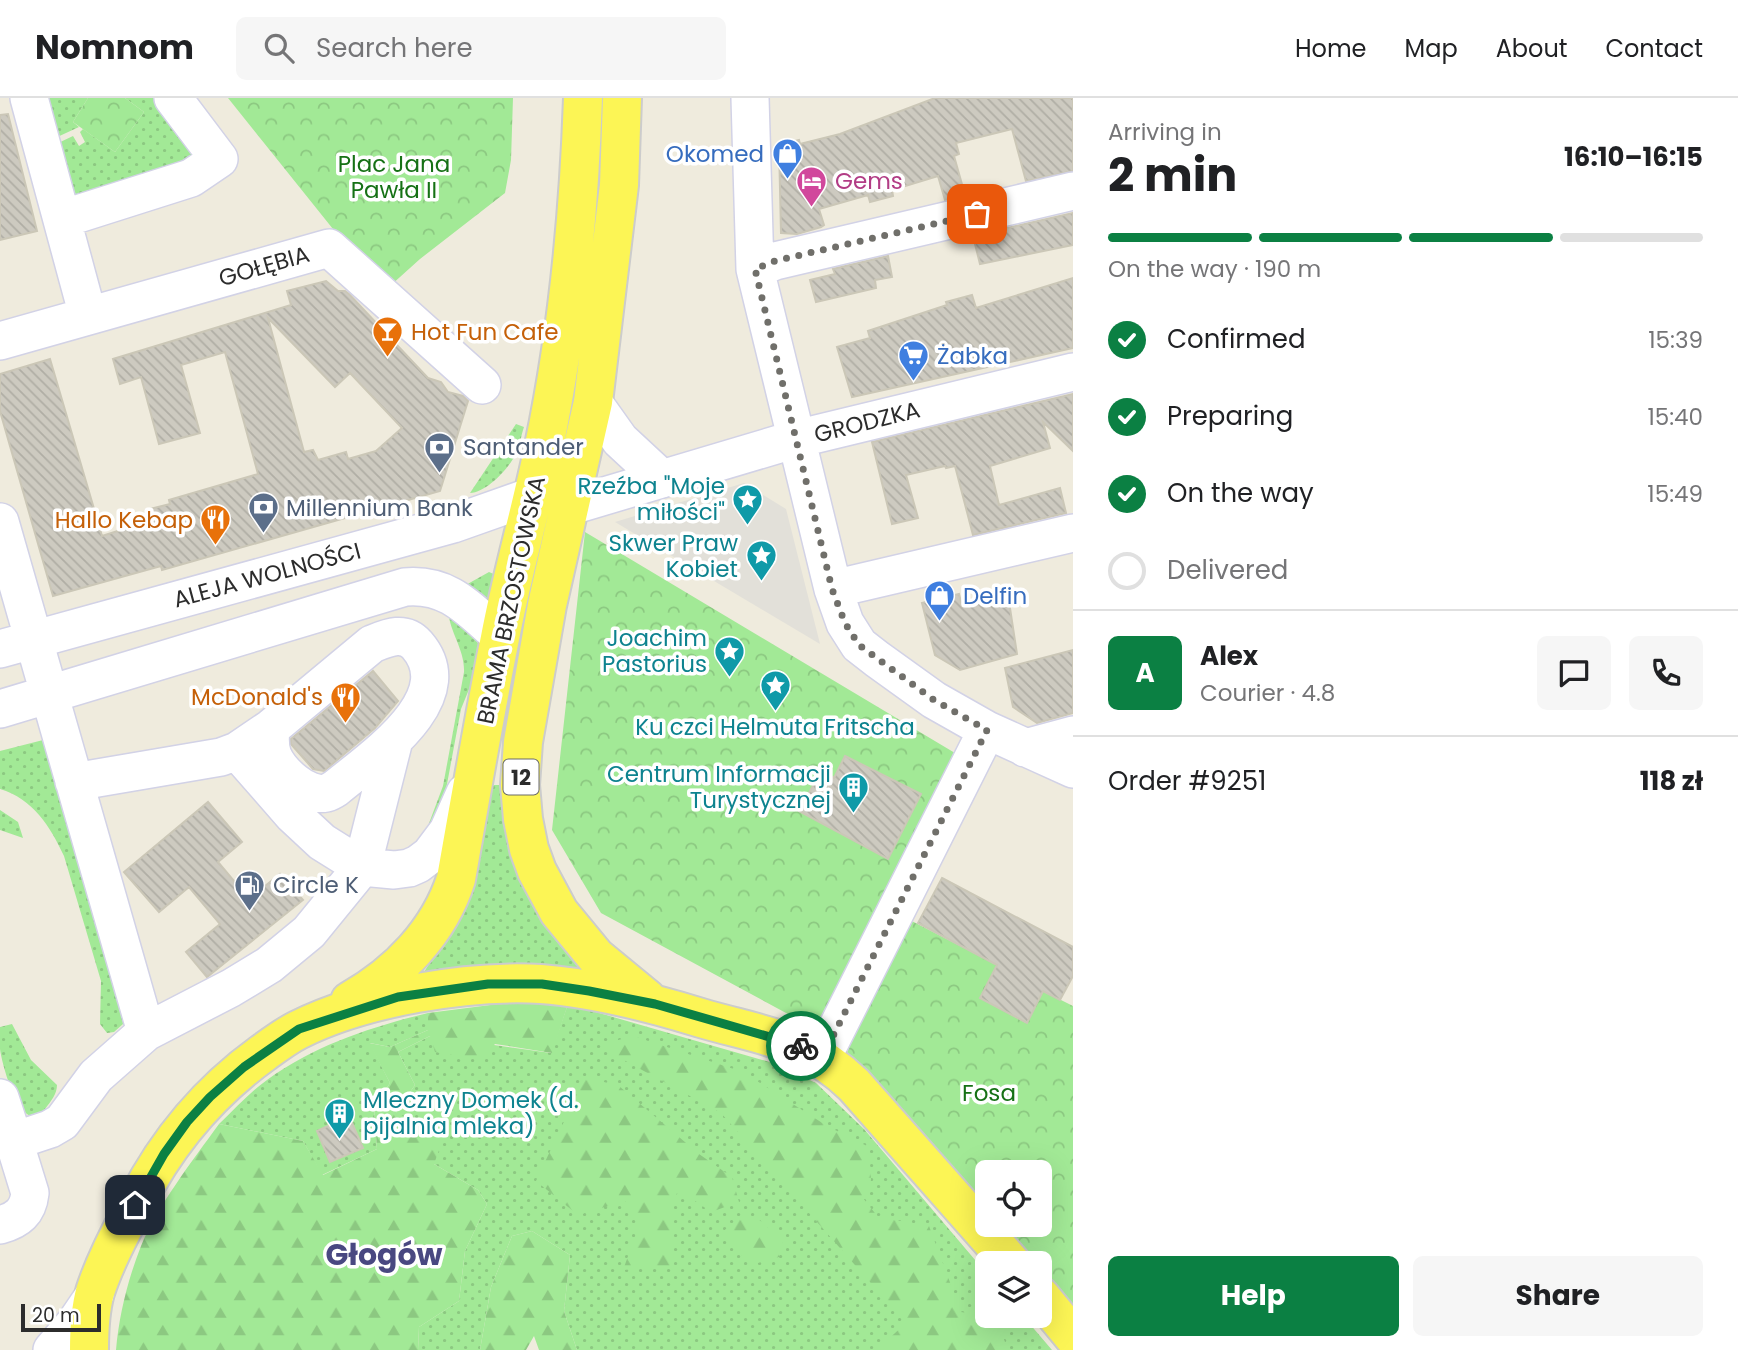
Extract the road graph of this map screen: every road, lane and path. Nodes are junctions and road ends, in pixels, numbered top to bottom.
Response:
1 (29, 98) edge
2 (173, 98) edge
3 (583, 98) edge
4 (622, 98) edge
5 (756, 100) edge
6 (1073, 191) edge
7 (62, 219) junction
8 (755, 269) junction
9 (88, 316) junction
10 (0, 341) edge
11 (1073, 372) edge
12 (482, 385) dead end
13 (593, 402) junction
14 (796, 439) junction
15 (662, 479) junction
16 (532, 496) junction
17 (571, 506) junction
18 (0, 522) edge
19 (1073, 533) edge
20 (832, 589) junction
21 (500, 636) junction
22 (34, 639) junction
23 (0, 649) edge
24 (49, 695) junction
25 (0, 709) edge
26 (271, 728) junction
27 (987, 730) junction
28 (1073, 735) edge
29 (394, 740) junction
30 (1025, 748) junction
31 (237, 751) junction
32 (476, 767) junction
33 (1073, 769) edge
34 (74, 782) junction
35 (362, 867) junction
36 (655, 1004) junction
37 (299, 1029) junction
38 (146, 1032) junction
39 (822, 1058) junction
40 (0, 1098) edge
41 (13, 1141) junction
42 (0, 1225) edge
43 (1000, 1251) edge
44 (95, 1294) junction
45 (1052, 1311) edge
46 (1073, 1336) edge
47 (52, 1350) edge
48 (89, 1350) edge

1 - 7 street
2 - 7 street
3 - 16 main road, BRAMA BRZOSTOWSKA / 12
4 - 13 main road, BRAMA BRZOSTOWSKA / 12
5 - 8 street
6 - 8 street
7 - 9 street
8 - 14 street
9 - 10 street, GOŁĘBIA
9 - 12 street, GOŁĘBIA
11 - 14 street, GRODZKA
13 - 15 street
13 - 17 main road, BRAMA BRZOSTOWSKA / 12
14 - 15 street, GRODZKA
14 - 20 street
15 - 17 street, GRODZKA
16 - 21 main road, BRAMA BRZOSTOWSKA / 12
16 - 22 street, ALEJA WOLNOŚCI
17 - 36 main road, BRAMA BRZOSTOWSKA / 12
18 - 22 street
19 - 20 street
20 - 27 street
21 - 24 street
21 - 32 main road, BRAMA BRZOSTOWSKA / 12
22 - 23 street, ALEJA WOLNOŚCI
22 - 24 street
24 - 25 street
24 - 34 street
26 - 29 street
26 - 29 street
26 - 31 street
27 - 30 street
27 - 39 street
28 - 30 street
29 - 35 street
30 - 33 street
31 - 34 street
31 - 35 street
32 - 35 street
32 - 37 main road, BRAMA BRZOSTOWSKA / 12
34 - 38 street
35 - 38 street
36 - 37 main road, 12
36 - 39 main road, 12
37 - 44 main road, 12
38 - 41 street
39 - 43 main road, 12
40 - 41 street
41 - 42 street
44 - 47 street
44 - 48 main road, 12
45 - 46 main road

